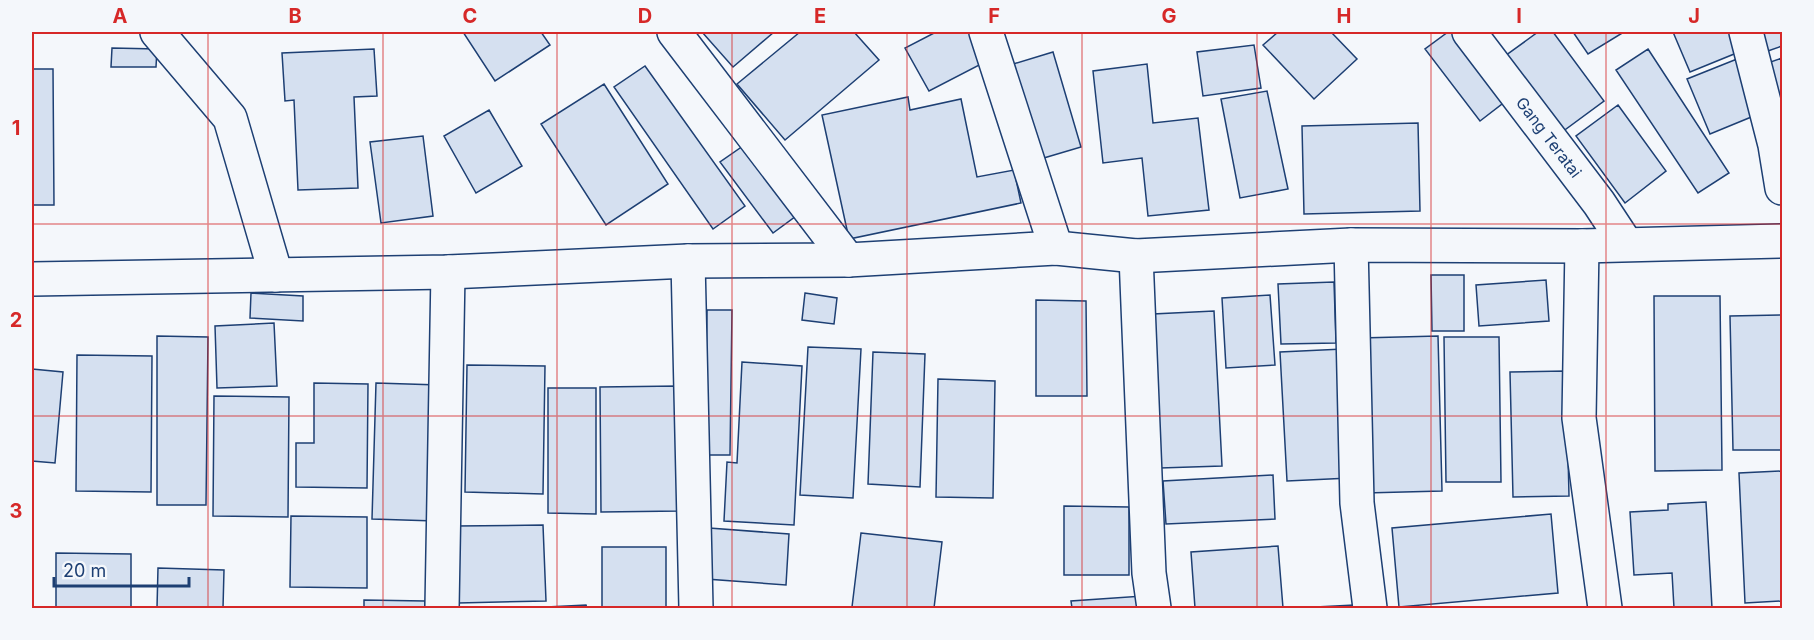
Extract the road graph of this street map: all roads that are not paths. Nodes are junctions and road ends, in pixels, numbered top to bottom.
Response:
1 (157, 32) edge
2 (674, 32) edge
3 (986, 32) edge
4 (1469, 32) edge
5 (1746, 32) edge
6 (1782, 188) edge
7 (1782, 241) edge
8 (1626, 244) junction
9 (1351, 245) junction
10 (1582, 246) junction
11 (1056, 248) junction
12 (1136, 256) junction
13 (848, 260) junction
14 (688, 261) junction
15 (448, 272) junction
16 (276, 275) junction
17 (32, 279) edge
18 (442, 609) edge
19 (696, 609) edge
20 (1154, 609) edge
21 (1370, 609) edge
22 (1605, 609) edge

1 - 16 street
2 - 13 street
3 - 11 street
4 - 8 street, Gang Teratai
5 - 6 street
7 - 8 street
8 - 10 street
9 - 10 street
9 - 12 street
9 - 21 street
10 - 22 street
11 - 12 street
11 - 13 street
12 - 20 street
13 - 14 street
14 - 15 street
14 - 19 street
15 - 16 street
15 - 18 street
16 - 17 street

